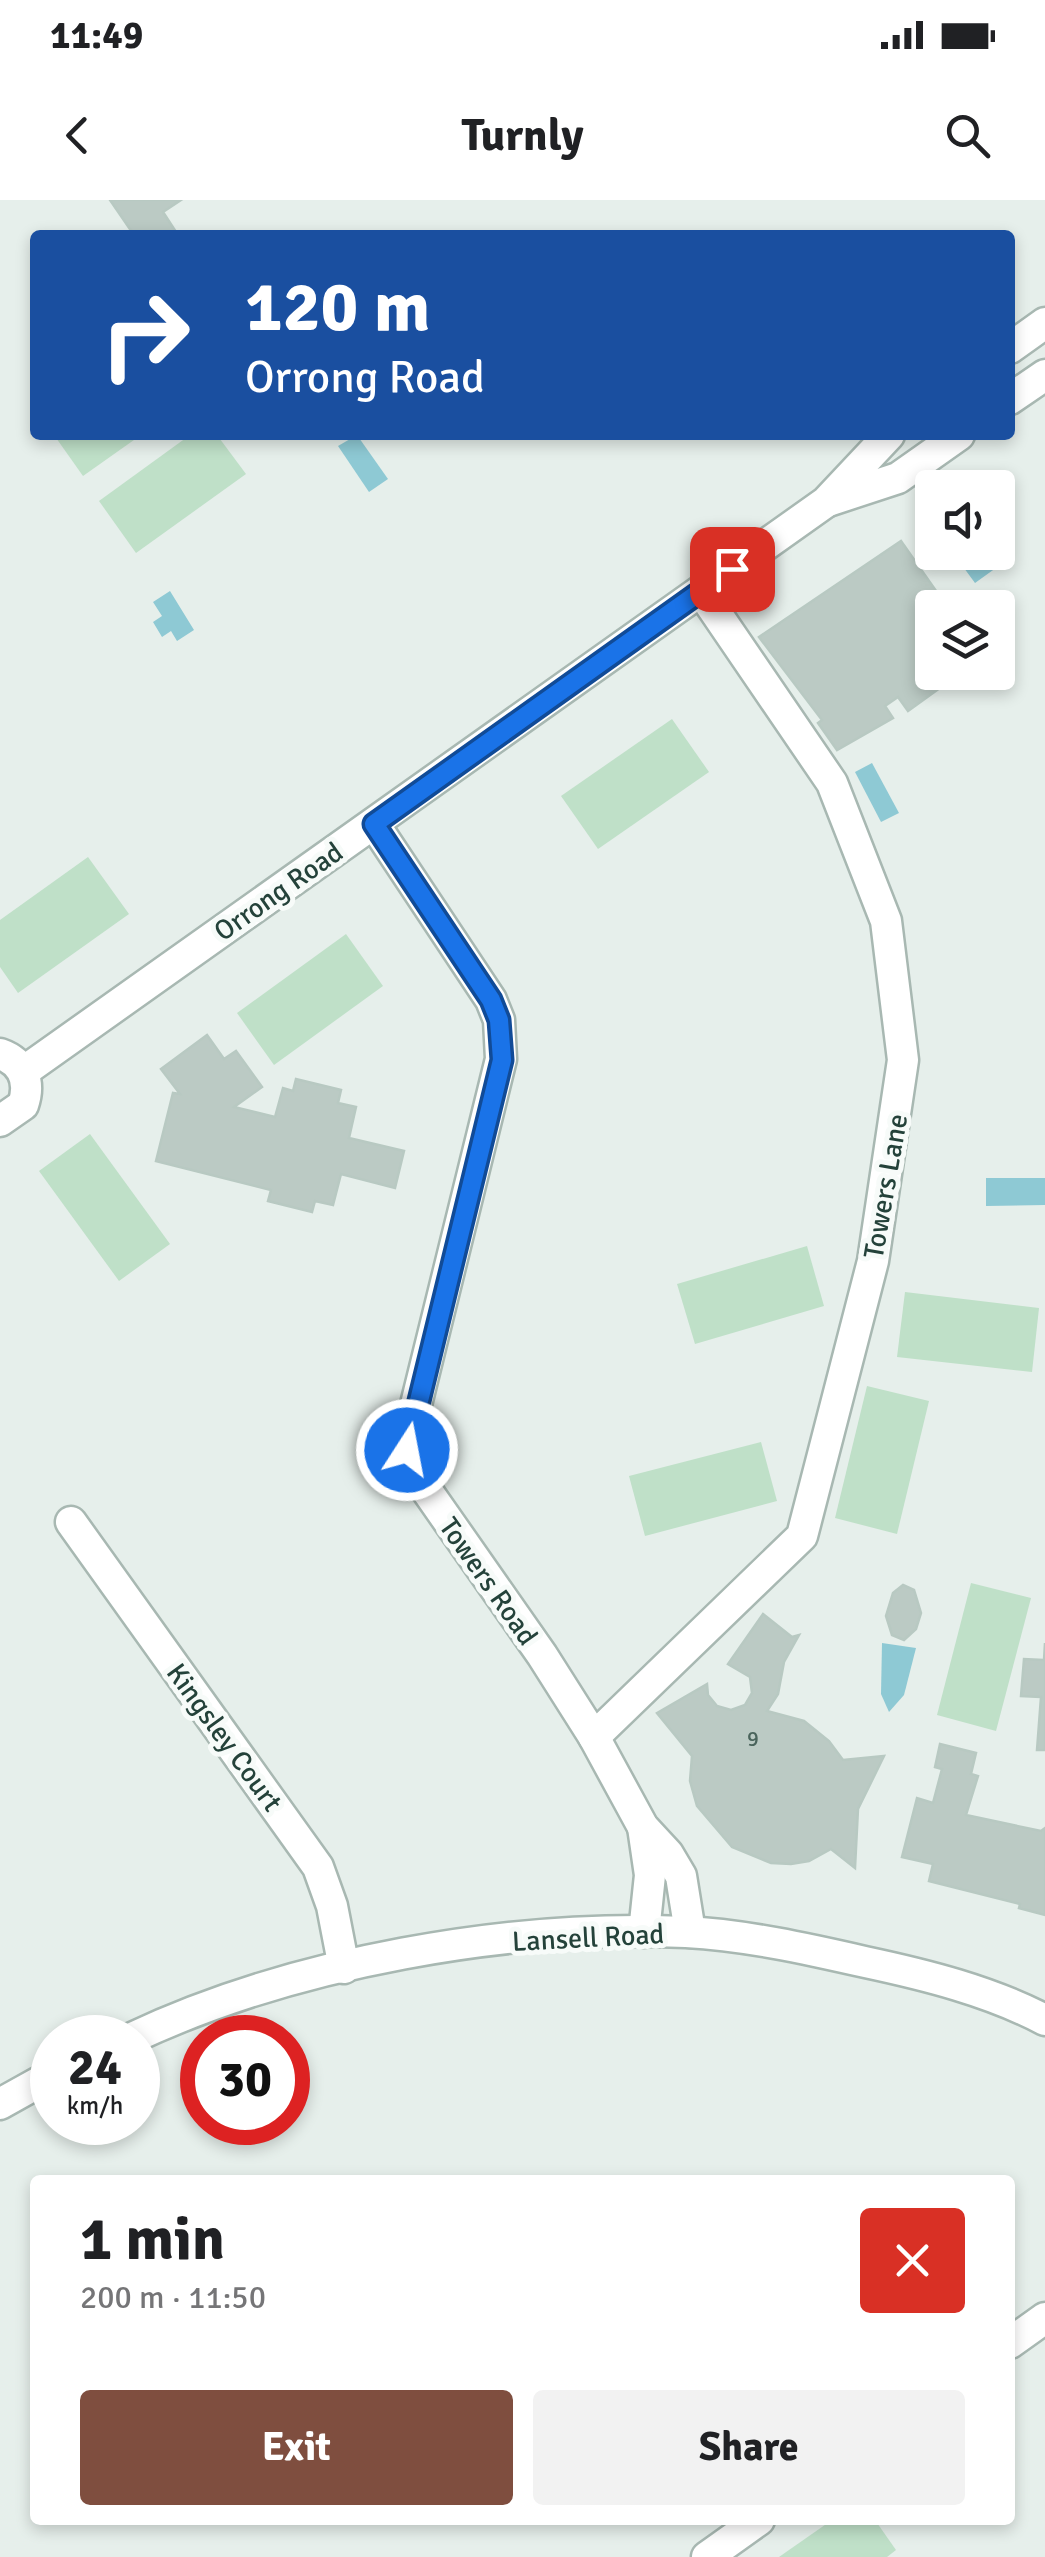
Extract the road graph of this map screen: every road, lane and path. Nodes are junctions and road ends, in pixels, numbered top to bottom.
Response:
1 (1045, 323) edge
2 (1015, 344) edge
3 (1045, 374) edge
4 (1015, 395) edge
5 (884, 440) edge
6 (952, 440) edge
7 (826, 502) junction
8 (701, 591) junction
9 (374, 824) junction
10 (12, 1063) edge
11 (0, 1121) edge
12 (70, 1522) dead end
13 (594, 1737) junction
14 (643, 1827) junction
15 (644, 1932) junction
16 (690, 1932) junction
17 (344, 1968) junction
18 (1045, 2020) edge
19 (160, 2027) edge
20 (30, 2087) edge
21 (0, 2104) edge
22 (1045, 2318) edge
23 (1015, 2339) edge
24 (752, 2525) edge
25 (707, 2557) edge

1 - 2 street
3 - 4 street
5 - 7 street, Orrong Road
6 - 7 street, Orrong Road
7 - 8 street, Orrong Road
8 - 9 street, Orrong Road
8 - 13 street, Towers Lane
9 - 10 street, Orrong Road
9 - 13 street, Towers Road
10 - 11 street
12 - 17 street, Kingsley Court
13 - 14 street, Towers Road
14 - 15 street, Towers Road
14 - 16 street, Towers Road
15 - 16 street, Lansell Road
15 - 17 street, Lansell Road
16 - 18 street, Lansell Road
17 - 19 street, Lansell Road
20 - 21 street
22 - 23 street
24 - 25 street

